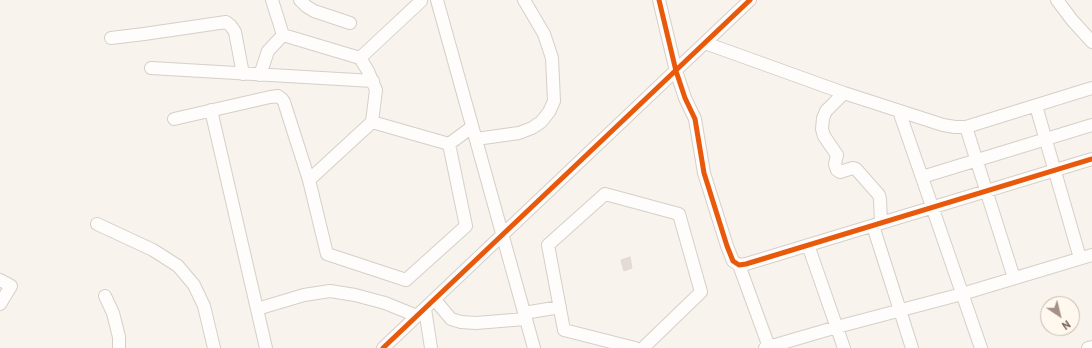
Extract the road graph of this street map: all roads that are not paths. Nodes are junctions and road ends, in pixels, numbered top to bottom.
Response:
1 (272, 0) edge
2 (300, 0) edge
3 (421, 0) edge
4 (524, 0) edge
5 (659, 0) edge
6 (750, 0) edge
7 (1060, 1) edge
8 (438, 3) edge
9 (350, 23) dead end
10 (283, 35) junction
11 (111, 38) dead end
12 (1092, 42) edge
13 (704, 43) junction
14 (360, 58) junction
15 (151, 68) dead end
16 (676, 71) junction
17 (243, 74) junction
18 (260, 75) junction
19 (373, 81) junction
20 (1092, 88) edge
21 (844, 93) junction
22 (1036, 106) junction
23 (211, 110) junction
24 (900, 111) junction
25 (174, 119) dead end
26 (372, 122) junction
27 (1092, 125) edge
28 (966, 127) junction
29 (474, 133) junction
30 (1046, 139) junction
31 (449, 144) junction
32 (1092, 159) edge
33 (976, 160) junction
34 (1055, 171) junction
35 (922, 177) junction
36 (309, 180) junction
37 (986, 191) junction
38 (933, 208) junction
39 (97, 224) dead end
40 (877, 225) junction
41 (502, 236) junction
42 (808, 246) junction
43 (1092, 254) edge
44 (1080, 258) junction
45 (739, 265) junction
46 (1014, 278) junction
47 (0, 280) edge
48 (962, 294) junction
49 (105, 296) dead end
50 (435, 300) junction
51 (0, 304) edge
52 (560, 307) junction
53 (257, 309) junction
54 (900, 310) junction
55 (421, 313) junction
56 (524, 316) junction
57 (837, 327) junction
58 (1092, 347) edge
59 (119, 348) edge
60 (214, 348) edge
61 (266, 348) edge
62 (383, 348) edge
63 (431, 348) edge
64 (534, 348) edge
65 (635, 348) edge
66 (643, 348) edge
67 (767, 348) edge
68 (844, 348) edge
69 (912, 348) edge
70 (981, 348) edge
71 (1088, 348) edge

1 - 10 street
2 - 9 street
3 - 8 street
3 - 14 street
4 - 29 street
5 - 16 street
6 - 13 street
7 - 12 street
8 - 29 street
10 - 14 street
10 - 18 street
11 - 17 street
13 - 16 street
13 - 21 street
14 - 19 street
15 - 17 street
16 - 41 street
16 - 45 street
17 - 18 street
18 - 19 street
19 - 26 street
20 - 22 street
21 - 24 street
21 - 40 street
22 - 28 street
22 - 30 street
23 - 25 street
23 - 36 street
23 - 53 street
24 - 28 street
24 - 35 street
26 - 31 street
26 - 36 street
27 - 30 street
28 - 33 street
29 - 31 street
29 - 41 street
30 - 33 street
30 - 34 street
31 - 36 street
32 - 34 street
33 - 35 street
33 - 37 street
34 - 37 street
34 - 44 street
35 - 38 street
37 - 38 street
37 - 46 street
38 - 40 street
38 - 48 street
39 - 60 street
40 - 42 street
40 - 54 street
41 - 50 street
41 - 56 street
42 - 45 street
42 - 57 street
43 - 44 street
44 - 46 street
45 - 67 street
46 - 48 street
47 - 51 street
48 - 54 street
48 - 70 street
49 - 59 street
50 - 55 street
50 - 56 street
52 - 56 street
52 - 65 street
52 - 66 street
53 - 55 street
53 - 61 street
54 - 57 street
54 - 69 street
55 - 62 street
55 - 63 street
56 - 64 street
57 - 67 street
57 - 68 street
58 - 71 street

